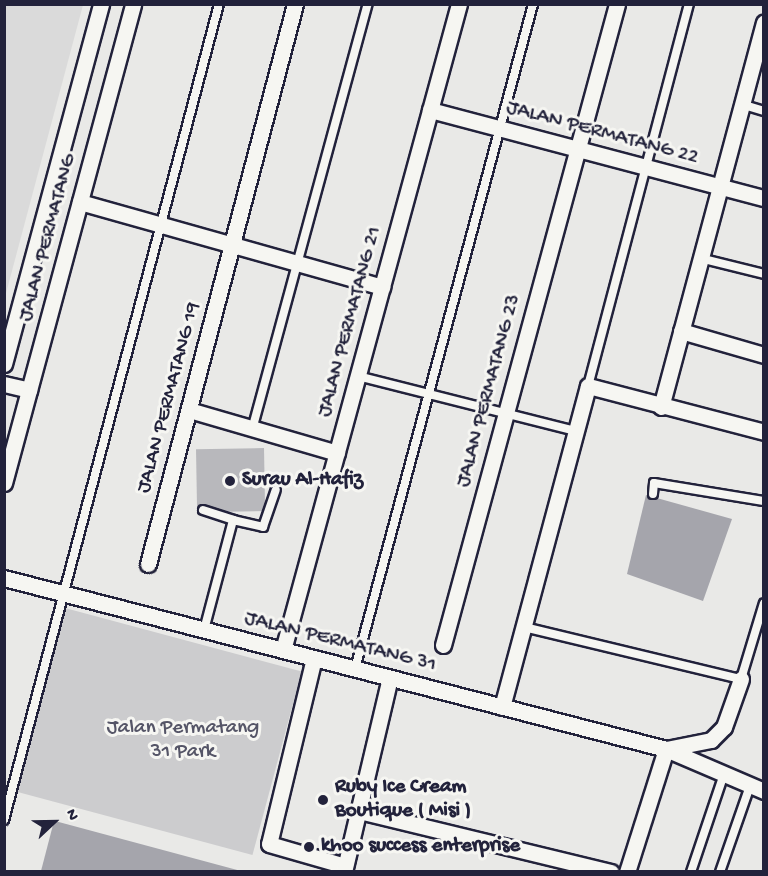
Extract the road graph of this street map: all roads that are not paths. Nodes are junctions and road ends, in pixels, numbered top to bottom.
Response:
1 (101, 4) edge
2 (133, 4) edge
3 (219, 4) edge
4 (295, 4) edge
5 (368, 4) edge
6 (459, 4) edge
7 (533, 4) edge
8 (616, 4) edge
9 (689, 4) edge
10 (762, 33) edge
11 (741, 104) junction
12 (430, 110) junction
13 (764, 111) edge
14 (501, 129) junction
15 (579, 149) junction
16 (646, 167) junction
17 (719, 186) junction
18 (764, 198) edge
19 (80, 202) junction
20 (161, 224) junction
21 (232, 243) junction
22 (700, 258) junction
23 (296, 261) junction
24 (764, 274) edge
25 (382, 287) junction
26 (681, 331) junction
27 (764, 355) edge
28 (4, 364) edge
29 (358, 376) junction
30 (4, 384) edge
31 (588, 386) junction
32 (29, 390) junction
33 (430, 394) junction
34 (661, 407) junction
35 (189, 410) junction
36 (506, 413) junction
37 (253, 426) junction
38 (576, 431) junction
39 (764, 432) edge
40 (337, 453) junction
41 (4, 483) edge
42 (276, 490) dead end
43 (652, 494) dead end
44 (764, 501) edge
45 (203, 510) dead end
46 (233, 520) junction
47 (148, 564) dead end
48 (4, 578) edge
49 (62, 593) junction
50 (764, 603) edge
51 (524, 627) junction
52 (204, 630) junction
53 (443, 645) dead end
54 (283, 650) junction
55 (314, 658) junction
56 (355, 669) junction
57 (390, 678) junction
58 (741, 679) junction
59 (502, 707) junction
60 (666, 749) junction
61 (723, 777) junction
62 (757, 789) edge
63 (358, 811) junction
64 (4, 820) edge
65 (345, 869) edge
66 (611, 872) edge
67 (627, 872) edge
68 (691, 872) edge
69 (720, 872) edge

1 - 28 street, JALAN PERMATANG
2 - 19 street, JALAN PERMATANG
3 - 20 lane
4 - 21 street, JALAN PERMATANG 19
5 - 23 lane
6 - 12 street, JALAN PERMATANG 21
7 - 14 lane
8 - 15 street, JALAN PERMATANG 23
9 - 16 lane
10 - 11 street
11 - 13 lane
11 - 17 street
12 - 14 street, JALAN PERMATANG 22
12 - 25 street, JALAN PERMATANG 21
14 - 15 street, JALAN PERMATANG 22
14 - 33 lane
15 - 16 street, JALAN PERMATANG 22
15 - 36 street, JALAN PERMATANG 23
16 - 17 street, JALAN PERMATANG 22
16 - 31 lane
17 - 18 street, JALAN PERMATANG 22
17 - 22 street
19 - 20 street
19 - 32 street, JALAN PERMATANG
20 - 21 street
20 - 49 lane
21 - 23 street
21 - 35 street, JALAN PERMATANG 19
22 - 24 lane
22 - 26 street
23 - 25 street
23 - 37 lane
25 - 29 street, JALAN PERMATANG 21
26 - 27 street
26 - 34 street
29 - 33 lane
29 - 40 street, JALAN PERMATANG 21
30 - 32 street
31 - 34 street
31 - 38 street
32 - 41 street, JALAN PERMATANG
33 - 36 lane
33 - 56 lane
34 - 39 street
35 - 37 street
35 - 47 street, JALAN PERMATANG 19
36 - 38 lane
36 - 53 street, JALAN PERMATANG 23
37 - 40 street
38 - 51 street
40 - 54 street, JALAN PERMATANG 21
42 - 46 lane
43 - 44 lane
45 - 46 lane
46 - 52 lane
48 - 49 street, JALAN PERMATANG 31
49 - 52 street, JALAN PERMATANG 31
49 - 64 lane
50 - 58 lane
51 - 58 lane
51 - 59 street
52 - 54 street, JALAN PERMATANG 31
54 - 55 street, JALAN PERMATANG 31
55 - 56 street, JALAN PERMATANG 31
55 - 65 street
56 - 57 street, JALAN PERMATANG 31
57 - 59 street, JALAN PERMATANG 31
57 - 63 street
58 - 60 street
59 - 60 street, JALAN PERMATANG 31
60 - 61 street
60 - 67 street
61 - 62 street
61 - 68 lane
62 - 69 lane
63 - 65 street
63 - 66 street

